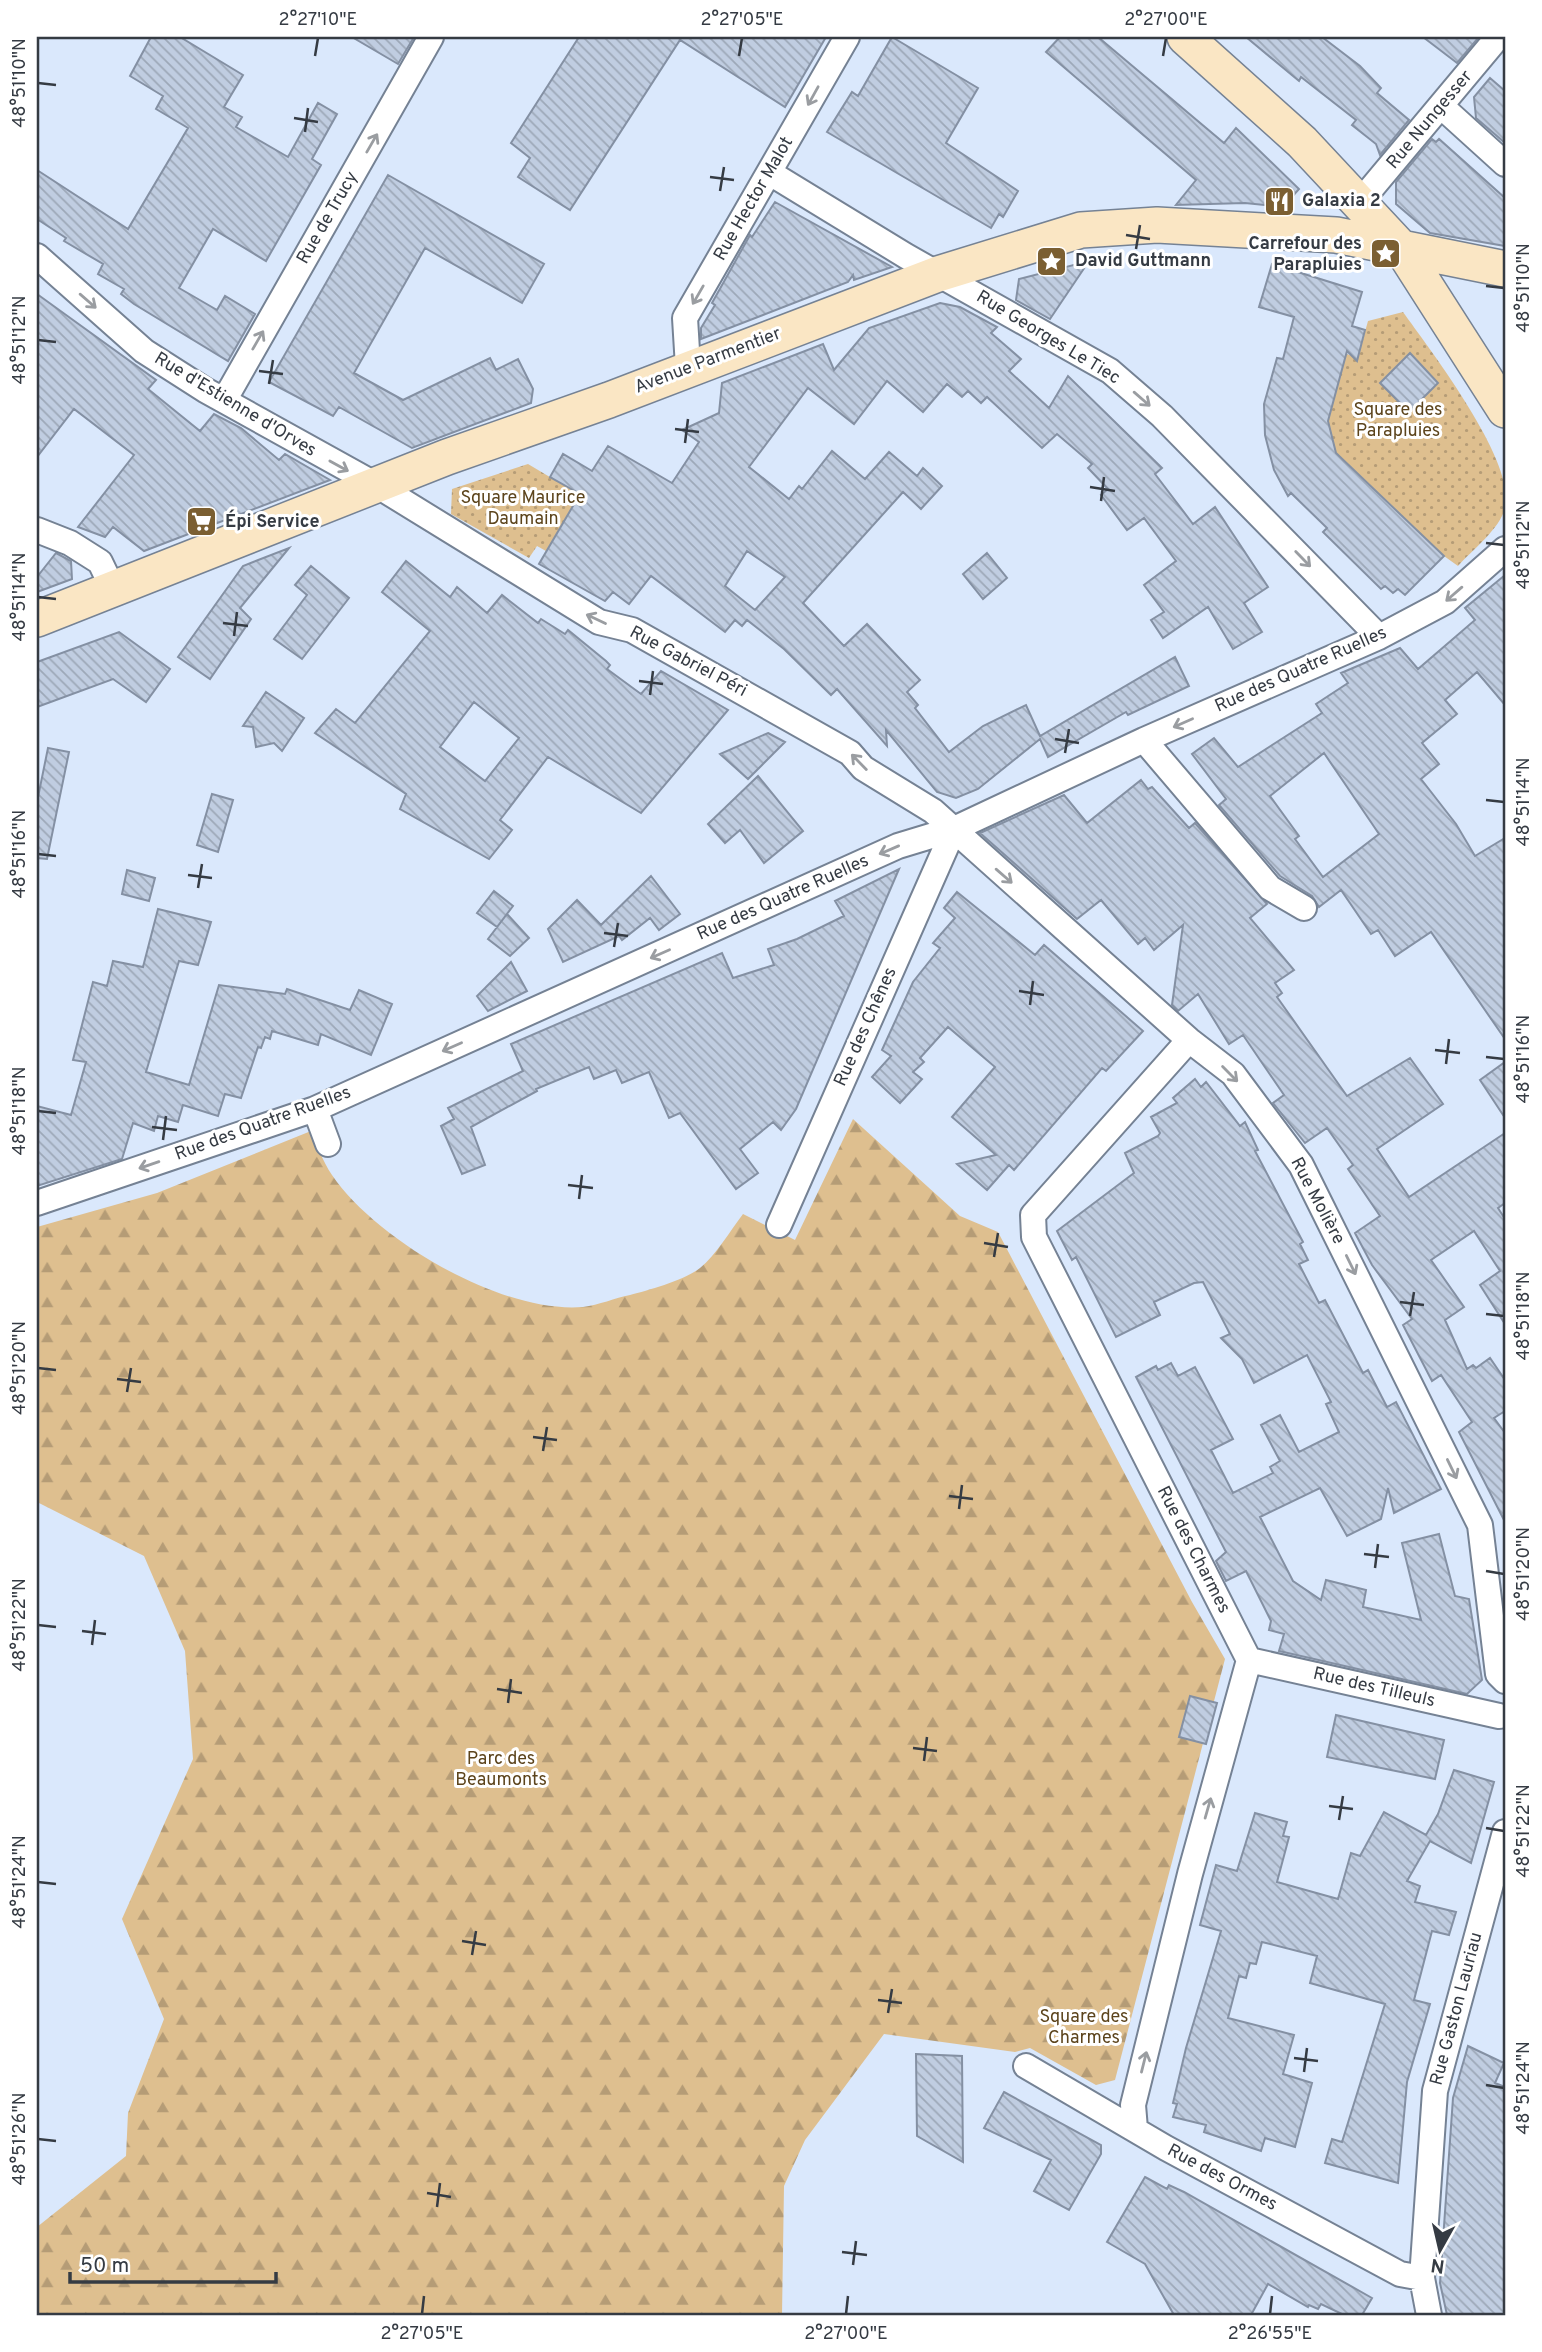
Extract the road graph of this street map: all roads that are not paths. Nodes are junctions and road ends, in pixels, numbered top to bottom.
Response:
1 (431, 37) edge
2 (846, 37) edge
3 (1185, 37) edge
4 (1498, 37) edge
5 (1441, 106) junction
6 (1505, 164) edge
7 (770, 173) junction
8 (1360, 202) junction
9 (1402, 249) junction
10 (37, 256) edge
11 (1505, 269) edge
12 (938, 274) junction
13 (688, 367) junction
14 (225, 399) junction
15 (1505, 411) edge
16 (377, 486) junction
17 (37, 530) edge
18 (1505, 549) edge
19 (113, 589) junction
20 (37, 619) edge
21 (1379, 637) junction
22 (1144, 740) junction
23 (954, 829) junction
24 (1304, 908) dead end
25 (1189, 1040) junction
26 (315, 1109) junction
27 (328, 1144) dead end
28 (37, 1203) edge
29 (779, 1225) dead end
30 (1249, 1660) junction
31 (1505, 1681) edge
32 (1505, 1689) edge
33 (1502, 1721) edge
34 (1505, 1832) edge
35 (1026, 2066) dead end
36 (1135, 2129) junction
37 (1422, 2278) junction
38 (1429, 2315) edge

14 -> 1 street, Rue de Trucy
2 -> 7 street, Rue Hector Malot
3 - 8 street
4 - 5 street, Rue Nungesser
5 - 6 street
5 - 8 street, Rue Nungesser
7 - 12 street, Rue Georges Le Tiec
7 -> 13 street, Rue Hector Malot
8 - 9 street
9 - 11 street, Avenue Parmentier
9 - 12 street, Avenue Parmentier
9 - 15 street
10 -> 14 street, Rue d'Estienne d'Orves
12 - 13 street, Avenue Parmentier
12 -> 21 street, Rue Georges Le Tiec
13 - 16 street, Avenue Parmentier
14 -> 16 street, Rue d'Estienne d'Orves
16 - 19 street, Avenue Parmentier
23 -> 16 street, Rue Gabriel Péri
17 - 19 street
18 -> 21 street, Rue des Quatre Ruelles
19 - 20 street, Avenue Parmentier
21 -> 22 street, Rue des Quatre Ruelles
22 - 23 street, Rue des Quatre Ruelles
22 - 24 street
23 -> 25 street, Rue Molière
23 -> 26 street, Rue des Quatre Ruelles
23 - 29 street, Rue des Chênes
25 - 30 street, Rue des Charmes
25 -> 31 street, Rue Molière
26 - 27 street
26 -> 28 street, Rue des Quatre Ruelles
30 - 33 street, Rue des Tilleuls
36 -> 30 street
32 - 33 street
34 - 37 street, Rue Gaston Lauriau
35 - 36 street, Rue des Ormes
36 - 37 street, Rue des Ormes
37 - 38 street, Rue Gaston Lauriau

